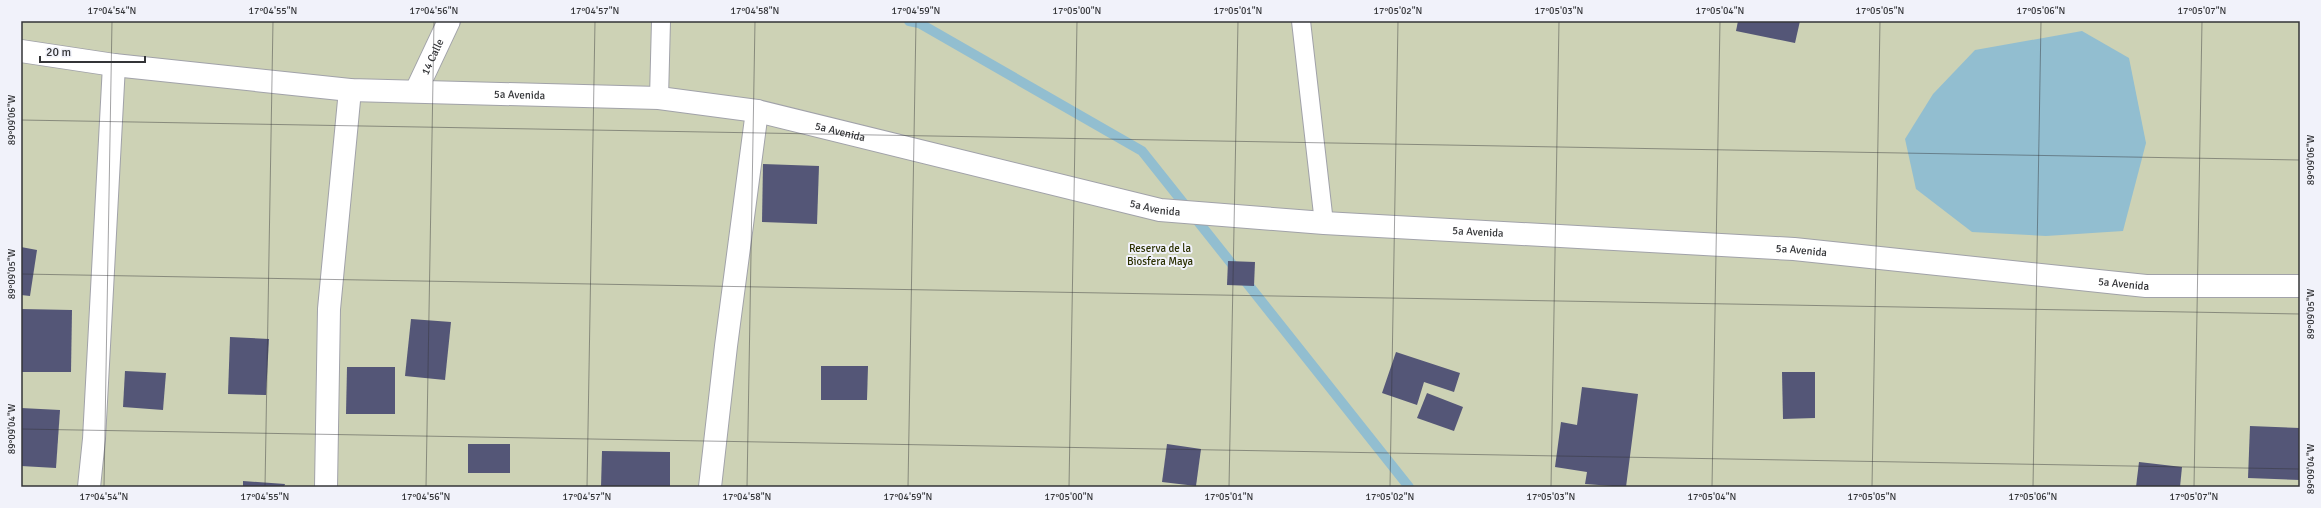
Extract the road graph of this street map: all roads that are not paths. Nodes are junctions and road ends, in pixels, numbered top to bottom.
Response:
1 (449, 21) edge
2 (661, 21) edge
3 (1302, 21) edge
4 (21, 51) edge
5 (114, 65) junction
6 (350, 90) junction
7 (416, 91) junction
8 (659, 98) junction
9 (757, 111) junction
10 (1324, 223) junction
11 (2300, 286) edge
12 (89, 487) edge
13 (326, 487) edge
14 (710, 487) edge

1 - 7 street, 14 Calle
2 - 8 lane
3 - 10 lane
4 - 5 street, 5a Avenida
5 - 6 street, 5a Avenida
5 - 12 street
6 - 7 street, 5a Avenida
6 - 13 street
7 - 8 street, 5a Avenida
8 - 9 street, 5a Avenida
9 - 10 street, 5a Avenida
9 - 14 street
10 - 11 street, 5a Avenida

